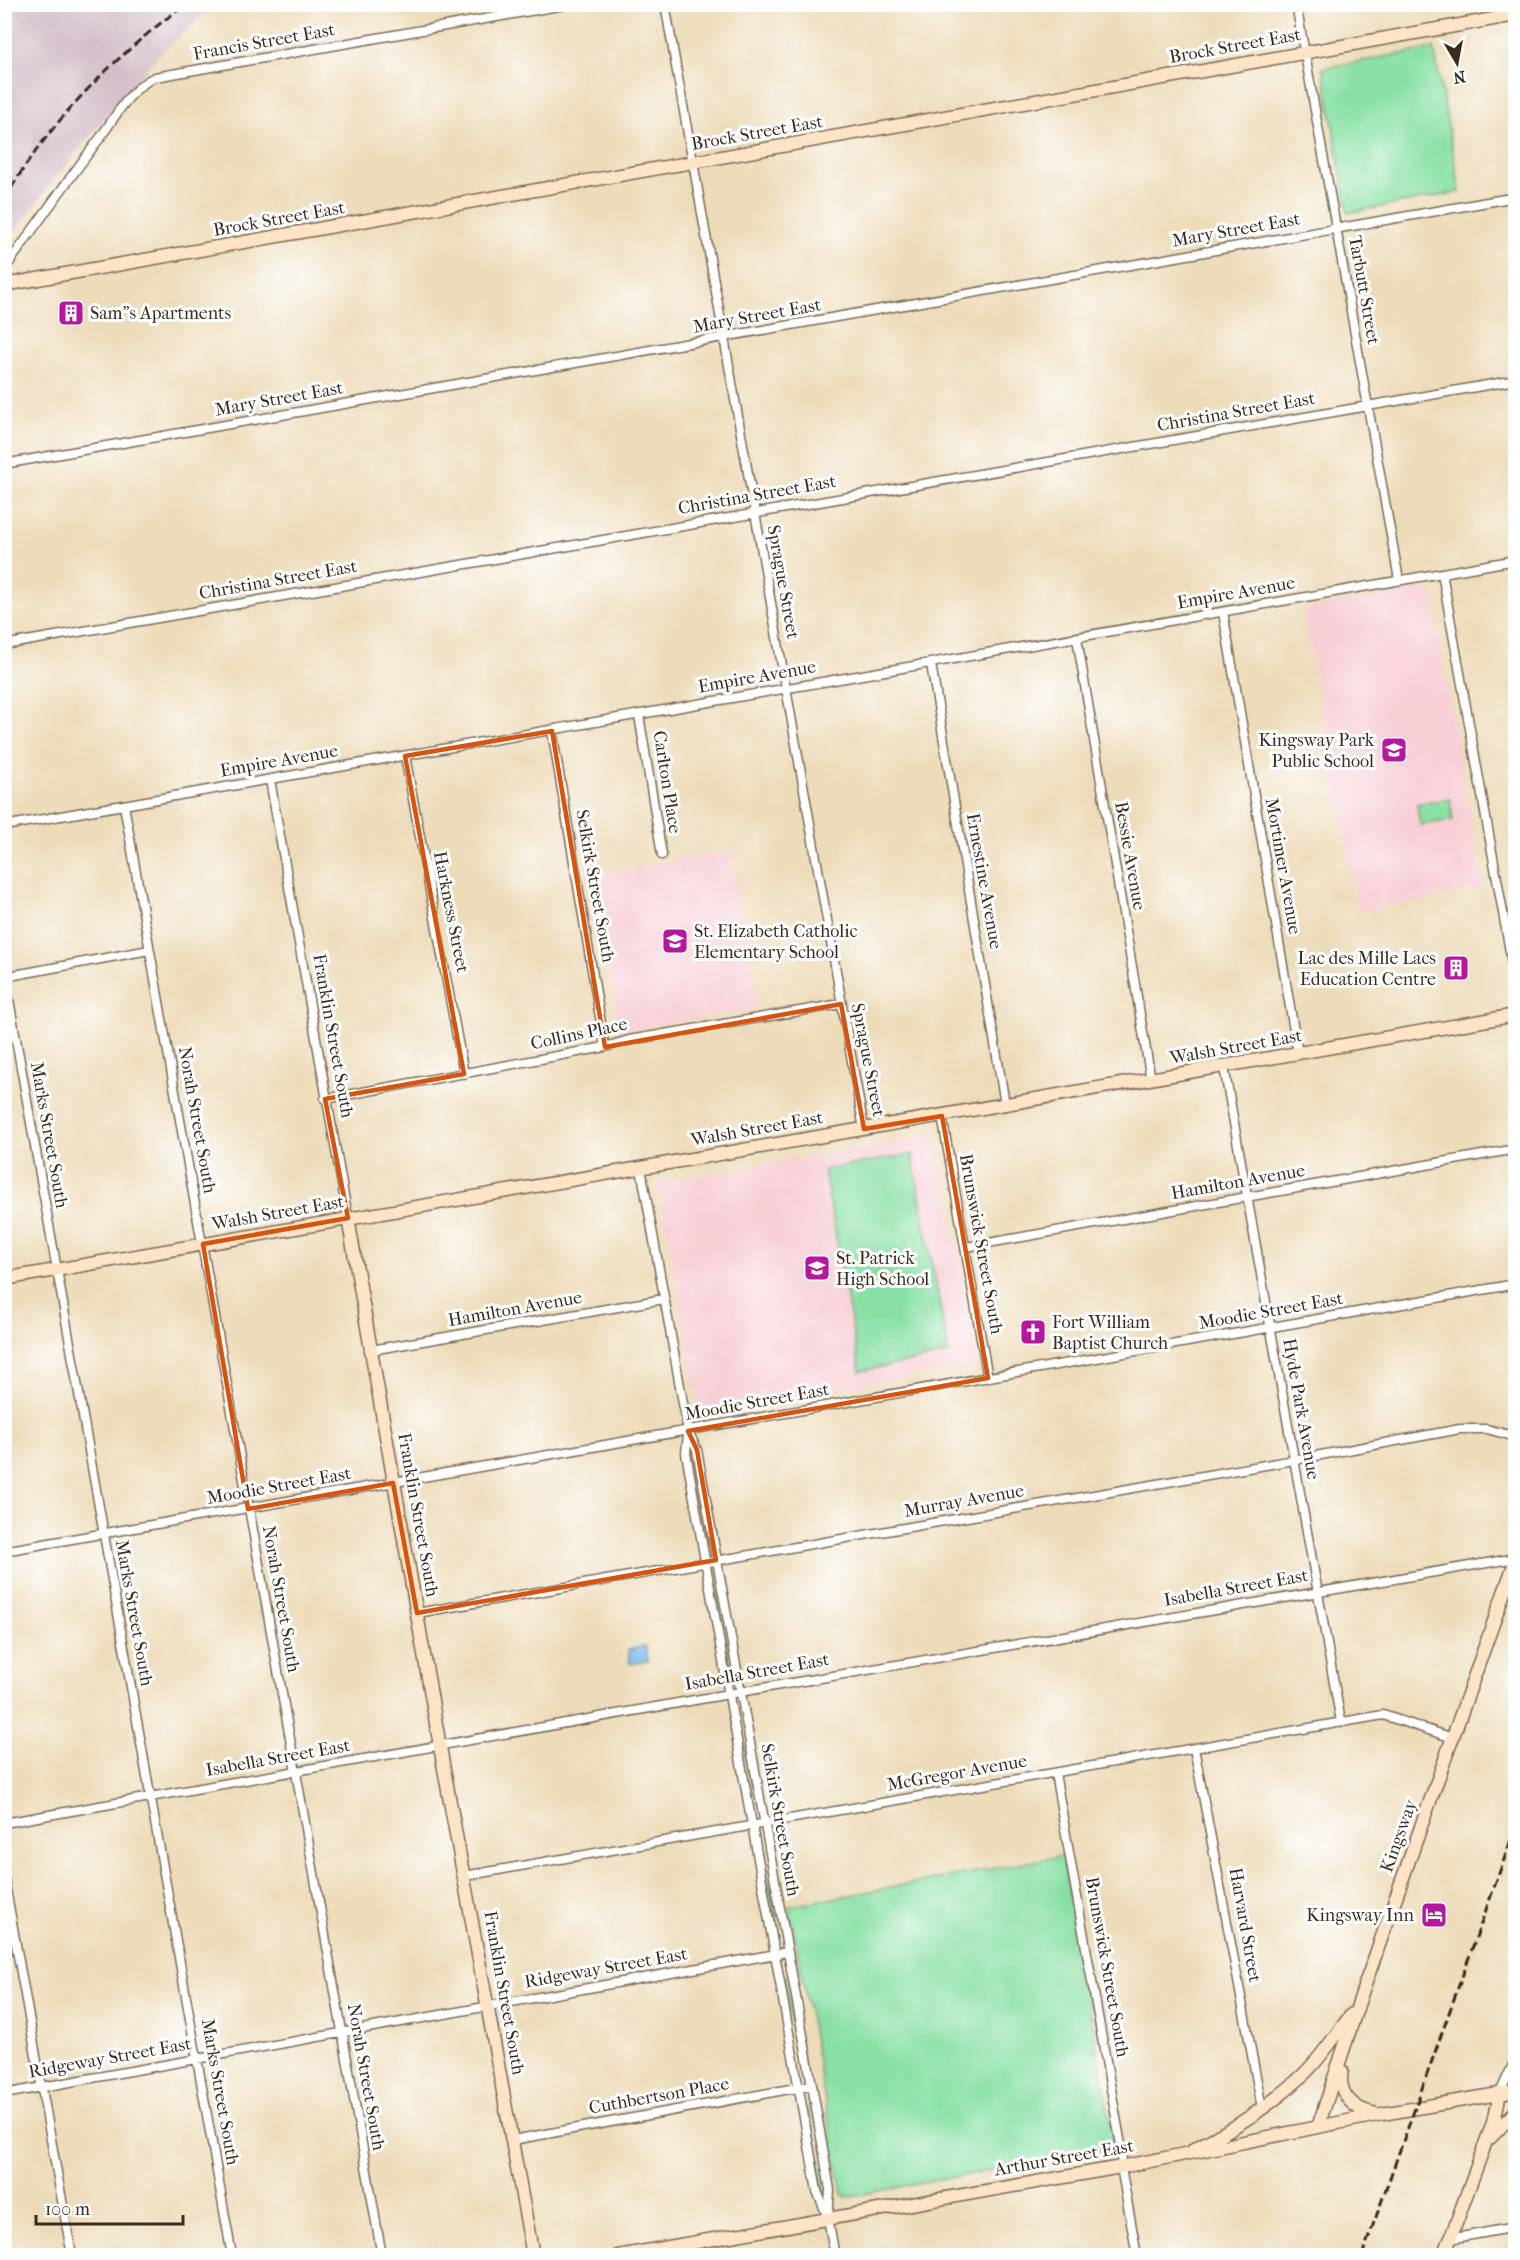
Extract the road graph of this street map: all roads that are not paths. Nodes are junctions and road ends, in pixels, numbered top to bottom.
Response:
1 (570, 4) edge
2 (665, 4) edge
3 (1296, 4) edge
4 (1515, 15) edge
5 (1305, 52) junction
6 (693, 163) junction
7 (1515, 197) edge
8 (1337, 229) junction
9 (4, 270) edge
10 (4, 285) edge
11 (724, 338) junction
12 (1515, 380) edge
13 (1368, 406) junction
14 (4, 464) edge
15 (754, 513) junction
16 (1515, 560) edge
17 (1442, 573) junction
18 (1399, 580) junction
19 (1223, 612) junction
20 (1077, 638) junction
21 (4, 645) edge
22 (931, 664) junction
23 (786, 689) junction
24 (639, 715) junction
25 (552, 731) junction
26 (405, 756) junction
27 (270, 780) junction
28 (124, 805) junction
29 (4, 826) edge
30 (662, 855) dead end
31 (149, 950) junction
32 (4, 977) edge
33 (1515, 985) edge
34 (841, 1004) junction
35 (1515, 1015) edge
36 (605, 1047) junction
37 (1298, 1054) junction
38 (1224, 1067) junction
39 (465, 1074) junction
40 (1151, 1080) junction
41 (325, 1099) junction
42 (1005, 1104) junction
43 (942, 1116) junction
44 (864, 1129) junction
45 (1515, 1149) edge
46 (641, 1168) junction
47 (1246, 1198) junction
48 (348, 1218) junction
49 (203, 1244) junction
50 (966, 1247) junction
51 (56, 1270) junction
52 (4, 1279) edge
53 (1515, 1284) edge
54 (663, 1299) junction
55 (1270, 1328) junction
56 (371, 1350) junction
57 (988, 1378) junction
58 (688, 1431) junction
59 (1515, 1437) edge
60 (1294, 1460) junction
61 (393, 1483) junction
62 (248, 1509) junction
63 (103, 1534) junction
64 (4, 1551) edge
65 (1515, 1558) edge
66 (716, 1560) junction
67 (706, 1562) junction
68 (1317, 1591) junction
69 (417, 1613) junction
70 (740, 1692) junction
71 (729, 1694) junction
72 (1341, 1722) junction
73 (1453, 1738) junction
74 (440, 1746) junction
75 (1194, 1748) junction
76 (294, 1771) junction
77 (1055, 1773) junction
78 (150, 1798) junction
79 (4, 1823) edge
80 (764, 1824) junction
81 (752, 1826) junction
82 (464, 1876) junction
83 (4, 1878) edge
84 (787, 1952) junction
85 (775, 1954) junction
86 (488, 2007) junction
87 (1357, 2008) junction
88 (342, 2032) junction
89 (1515, 2058) edge
90 (198, 2059) junction
91 (812, 2085) junction
92 (41, 2087) junction
93 (799, 2088) junction
94 (1515, 2091) edge
95 (1500, 2093) junction
96 (4, 2094) edge
97 (1262, 2109) junction
98 (1515, 2111) edge
99 (1382, 2114) junction
100 (1318, 2127) junction
101 (513, 2140) junction
102 (1486, 2142) junction
103 (1185, 2155) junction
104 (1121, 2167) junction
105 (828, 2218) junction
106 (1515, 2227) edge
107 (1450, 2238) junction
108 (72, 2256) edge
109 (232, 2256) edge
110 (382, 2256) edge
111 (533, 2256) edge
112 (618, 2256) edge
113 (835, 2256) edge
114 (1137, 2256) edge
115 (1444, 2256) edge

1 - 9 street, Francis Street East
2 - 6 street, Sprague Street
3 - 5 street, Tarbutt Street
4 - 5 street, Brock Street East
5 - 6 street, Brock Street East
5 - 8 street, Tarbutt Street
6 - 10 street, Brock Street East
6 - 11 street, Sprague Street
7 - 8 street, Mary Street East
8 - 11 street, Mary Street East
8 - 13 street, Tarbutt Street
11 - 14 street, Mary Street East
11 - 15 street, Sprague Street
12 - 13 street, Christina Street East
13 - 15 street, Christina Street East
13 - 18 street, Tarbutt Street
15 - 21 street, Christina Street East
15 - 23 street, Sprague Street
16 - 17 street, Empire Avenue
17 - 18 street, Empire Avenue
17 - 33 street
18 - 19 street, Empire Avenue
19 - 20 street, Empire Avenue
19 - 37 street, Mortimer Avenue
20 - 22 street, Empire Avenue
20 - 40 street, Bessie Avenue
22 - 23 street, Empire Avenue
22 - 42 street, Ernestine Avenue
23 - 24 street, Empire Avenue
23 - 34 street, Sprague Street
24 - 25 street, Empire Avenue
24 - 30 street, Carlton Place
25 - 26 street, Empire Avenue
25 - 36 street, Selkirk Street South
26 - 27 street, Empire Avenue
26 - 39 street, Harkness Street
27 - 28 street, Empire Avenue
27 - 41 street, Franklin Street South
28 - 29 street, Empire Avenue
28 - 31 street, Norah Street South
31 - 32 street
31 - 49 street, Norah Street South
32 - 51 street, Marks Street South
34 - 36 street, Collins Place
34 - 44 street, Sprague Street
35 - 37 street, Walsh Street East
36 - 39 street, Collins Place
37 - 38 street, Walsh Street East
38 - 40 street, Walsh Street East
38 - 47 street, Hyde Park Avenue
39 - 41 street, Collins Place
40 - 42 street, Walsh Street East
41 - 48 street, Franklin Street South
42 - 43 street, Walsh Street East
43 - 44 street, Walsh Street East
43 - 50 street, Brunswick Street South
44 - 46 street, Walsh Street East
45 - 47 street, Hamilton Avenue
46 - 48 street, Walsh Street East
46 - 54 street, Selkirk Street South
47 - 50 street, Hamilton Avenue
47 - 55 street, Hyde Park Avenue
48 - 49 street, Walsh Street East
48 - 56 street, Franklin Street South
49 - 51 street, Walsh Street East
49 - 62 street, Norah Street South
50 - 57 street, Brunswick Street South
51 - 52 street, Walsh Street East
51 - 63 street, Marks Street South
53 - 55 street, Moodie Street East
54 - 56 street, Hamilton Avenue
54 - 58 street, Selkirk Street South
55 - 57 street, Moodie Street East
55 - 60 street, Hyde Park Avenue
56 - 61 street, Franklin Street South
57 - 58 street, Moodie Street East
58 - 61 street, Moodie Street East
58 - 66 street, Selkirk Street South
58 - 67 street, Selkirk Street South
59 - 60 street, Murray Avenue
60 - 66 street, Murray Avenue
60 - 68 street, Hyde Park Avenue
61 - 62 street, Moodie Street East
61 - 69 street, Franklin Street South
62 - 63 street, Moodie Street East
62 - 76 street, Norah Street South
63 - 64 street, Moodie Street East
63 - 78 street, Marks Street South
65 - 68 street, Isabella Street East
65 - 73 street, Kingsway
66 - 67 street, Murray Avenue
66 - 70 street, Selkirk Street South
67 - 69 street, Murray Avenue
67 - 71 street, Selkirk Street South
68 - 70 street, Isabella Street East
68 - 72 street, Hyde Park Avenue
69 - 74 street, Franklin Street South
70 - 71 street, Isabella Street East
70 - 80 street, Selkirk Street South
71 - 74 street, Isabella Street East
71 - 81 street, Selkirk Street South
72 - 73 street, McGregor Avenue
72 - 75 street, McGregor Avenue
73 - 87 street, Kingsway
74 - 76 street, Isabella Street East
74 - 82 street, Franklin Street South
75 - 77 street, McGregor Avenue
75 - 97 street, Harvard Street
76 - 78 street, Isabella Street East
76 - 88 street, Norah Street South
77 - 80 street, McGregor Avenue
77 - 104 street, Brunswick Street South
78 - 79 street, Isabella Street East
78 - 90 street, Marks Street South
80 - 81 street, McGregor Avenue
80 - 84 street, Selkirk Street South
81 - 82 street, McGregor Avenue
81 - 85 street, Selkirk Street South
82 - 86 street, Franklin Street South
83 - 92 street
84 - 85 street, Ridgeway Street East
84 - 91 street, Selkirk Street South
85 - 86 street, Ridgeway Street East
85 - 93 street, Selkirk Street South
86 - 88 street, Ridgeway Street East
86 - 101 street, Franklin Street South
87 - 97 street
87 - 99 street
87 - 100 street, Kingsway
88 - 90 street, Ridgeway Street East
88 - 110 street, Norah Street South
89 - 95 street
90 - 92 street, Ridgeway Street East
90 - 109 street, Marks Street South
91 - 93 street, Cuthbertson Place
91 - 105 street, Selkirk Street South
92 - 96 street, Ridgeway Street East
92 - 108 street
93 - 101 street, Cuthbertson Place
93 - 105 street, Selkirk Street South
94 - 95 street, Arthur Street East
95 - 99 street, Arthur Street East
95 - 102 street
97 - 103 street
98 - 102 street
99 - 100 street, Arthur Street East
100 - 103 street, Arthur Street East
101 - 111 street, Franklin Street South
102 - 107 street
103 - 104 street, Arthur Street East
104 - 105 street, Arthur Street East
104 - 114 street, Brunswick Street South
105 - 112 street, Arthur Street East
105 - 113 street, Selkirk Street South
106 - 107 street
107 - 115 street

